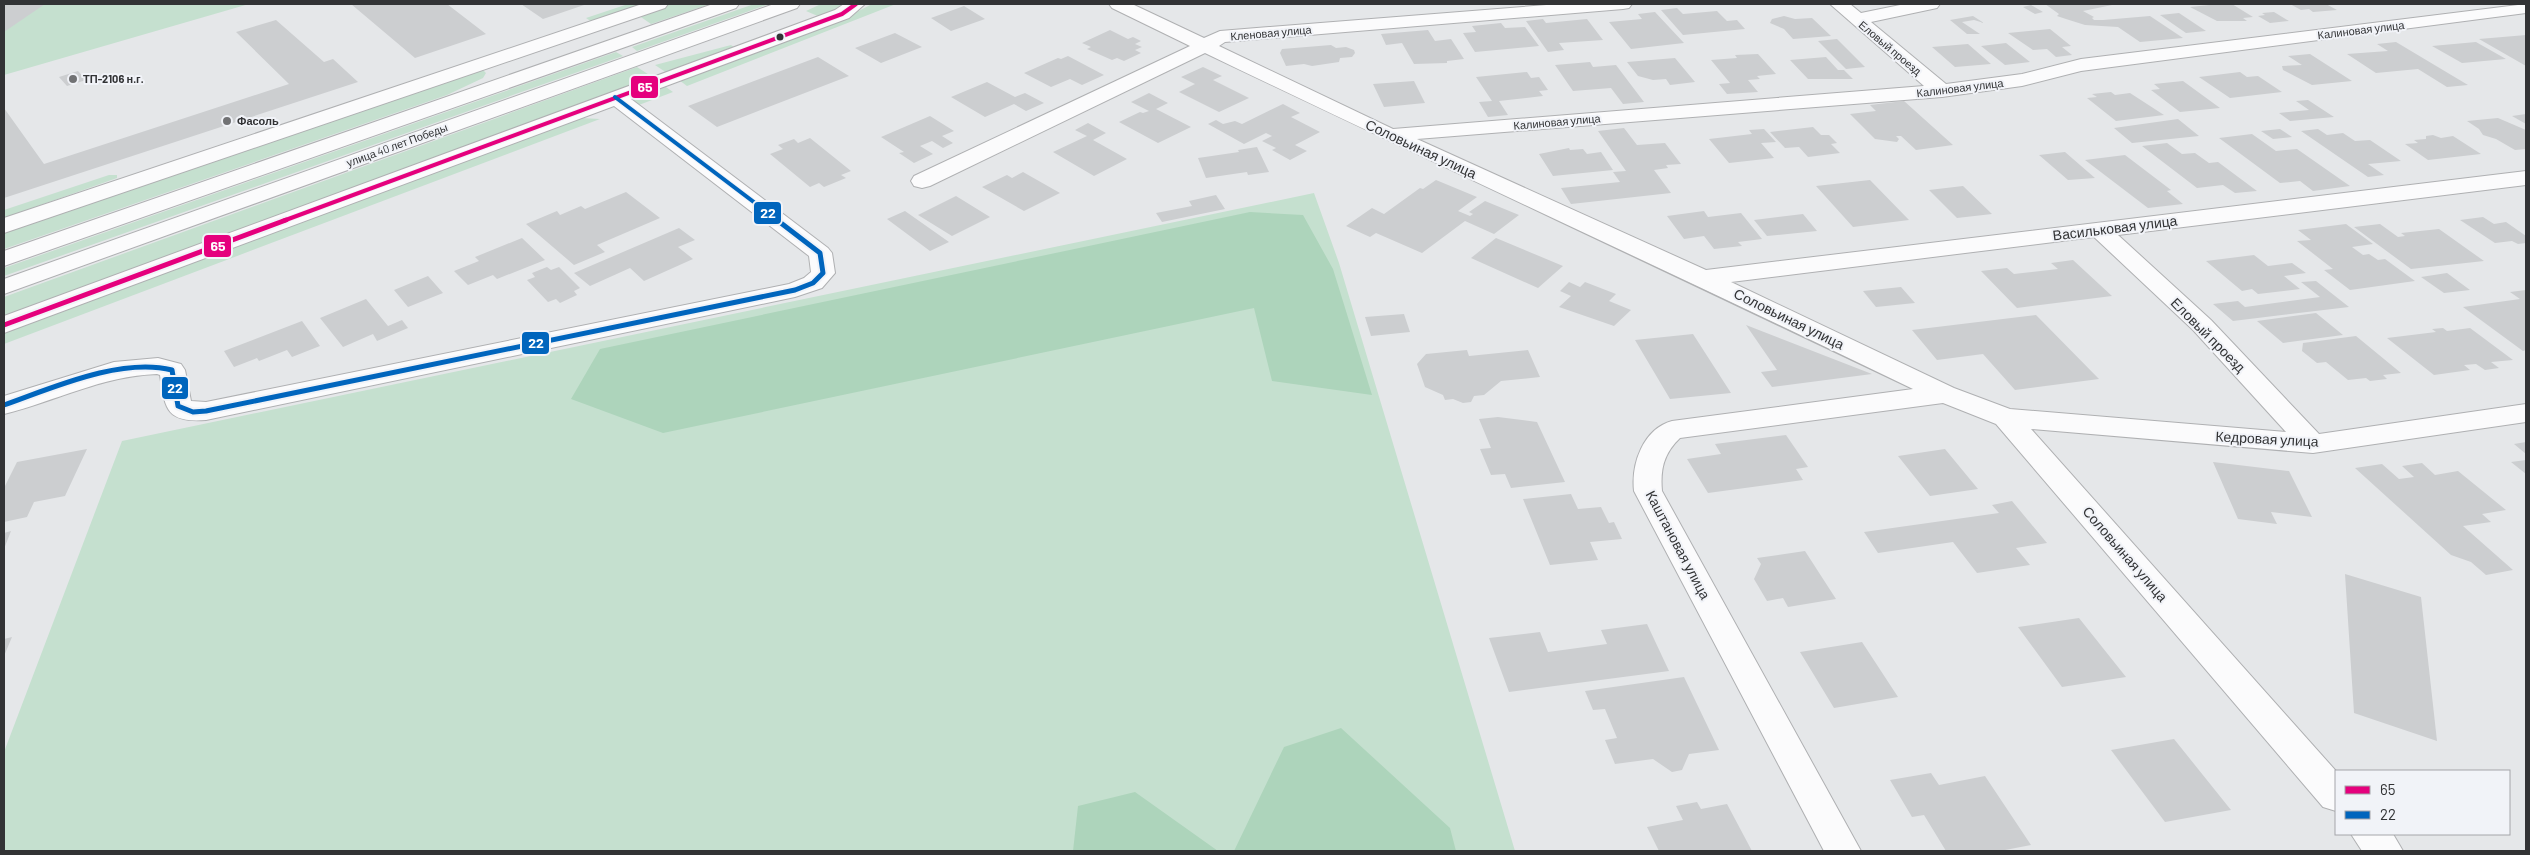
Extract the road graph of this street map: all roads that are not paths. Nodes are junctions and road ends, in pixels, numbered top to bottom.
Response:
1 (659, 4) edge
2 (730, 4) edge
3 (791, 4) edge
4 (856, 4) edge
5 (1118, 4) edge
6 (1623, 4) edge
7 (1839, 4) edge
8 (1931, 4) edge
9 (2526, 8) edge
10 (1856, 19) junction
11 (1207, 45) junction
12 (1942, 91) junction
13 (615, 97) junction
14 (1390, 135) junction
15 (2526, 178) edge
16 (922, 181) dead end
17 (4, 226) edge
18 (2099, 230) junction
19 (4, 258) edge
20 (1703, 278) junction
21 (4, 287) edge
22 (4, 325) edge
23 (1945, 394) junction
24 (4, 405) edge
25 (2526, 413) edge
26 (2006, 418) junction
27 (2313, 444) junction
28 (2335, 795) edge
29 (2370, 835) edge
30 (1843, 851) edge
31 (2384, 851) edge

1 - 17 street
2 - 19 street, улица 40 лет Победы
3 - 21 street, улица 40 лет Победы
4 - 13 street
5 - 11 street, Соловьиная улица
6 - 11 street, Кленовая улица
7 - 10 street, Еловый проезд
8 - 10 street
9 - 12 street, Калиновая улица
10 - 12 street, Еловый проезд
11 - 14 street, Соловьиная улица
11 - 16 street, Кленовая улица
12 - 14 street, Калиновая улица
13 - 22 street
13 - 24 street
14 - 20 street, Соловьиная улица
15 - 18 street, Васильковая улица
18 - 20 street, Васильковая улица
18 - 27 street, Еловый проезд
20 - 23 street, Соловьиная улица
23 - 26 street, Соловьиная улица
23 - 30 street, Каштановая улица
25 - 27 street, Кедровая улица
26 - 27 street, Кедровая улица
26 - 28 street, Соловьиная улица
29 - 31 street

